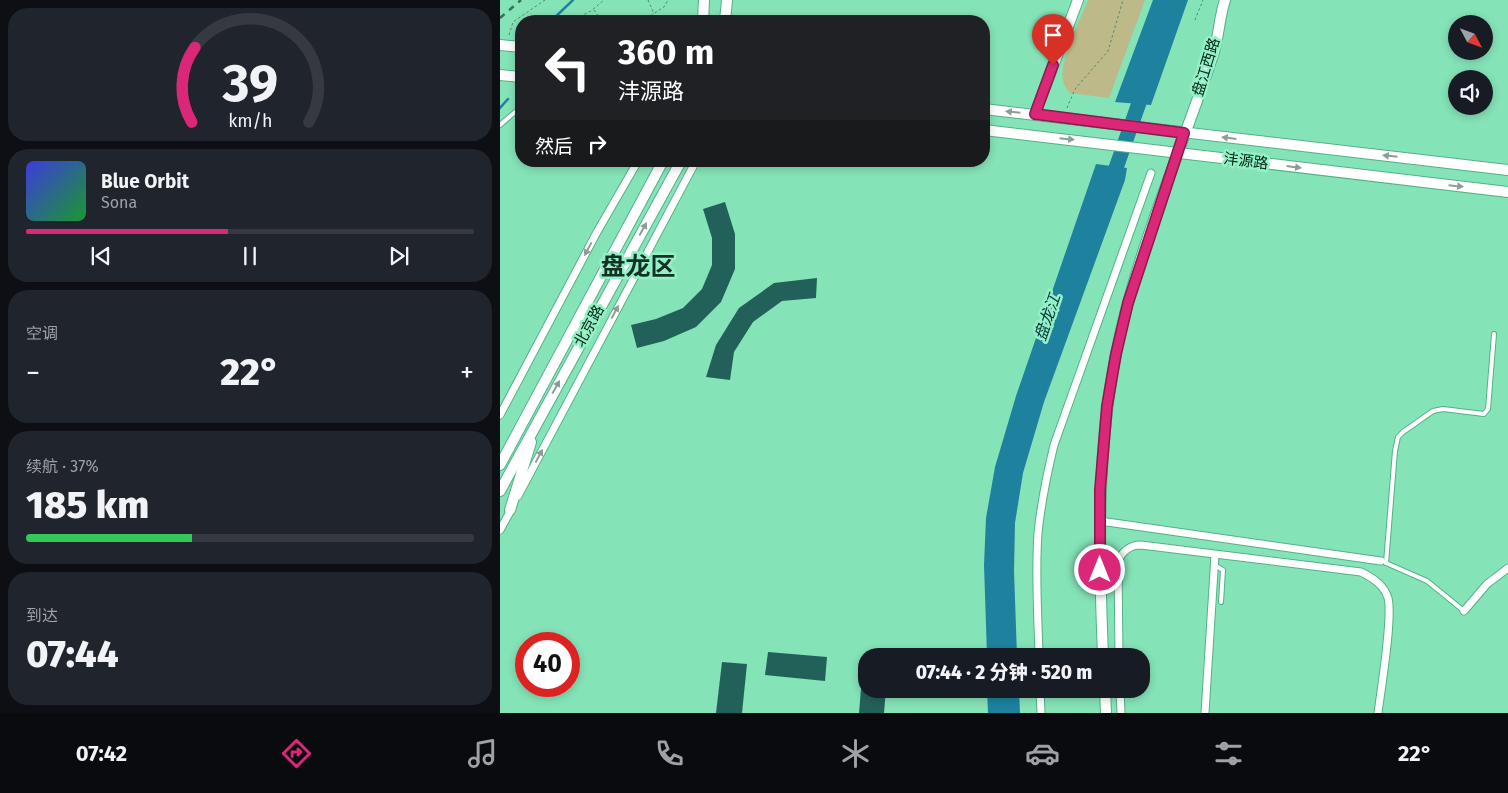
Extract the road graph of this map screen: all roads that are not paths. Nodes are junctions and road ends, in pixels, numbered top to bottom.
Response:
1 (704, 0) edge
2 (727, 0) edge
3 (1078, 0) edge
4 (1225, 0) edge
5 (703, 15) edge
6 (726, 15) edge
7 (500, 75) edge
8 (515, 77) edge
9 (990, 110) edge
10 (515, 112) edge
11 (1035, 114) junction
12 (500, 125) edge
13 (990, 131) edge
14 (1184, 133) junction
15 (1176, 152) junction
16 (635, 167) edge
17 (660, 167) edge
18 (678, 167) edge
19 (693, 167) edge
20 (1508, 170) edge
21 (1151, 173) dead end
22 (1508, 192) edge
23 (1494, 334) dead end
24 (500, 415) edge
25 (539, 417) junction
26 (500, 465) edge
27 (500, 491) edge
28 (510, 510) junction
29 (1100, 521) junction
30 (500, 530) edge
31 (1215, 554) junction
32 (1384, 562) junction
33 (1214, 565) junction
34 (1508, 568) edge
35 (1221, 602) dead end
36 (1464, 611) joint
37 (1039, 648) edge
38 (1103, 648) edge
39 (1119, 648) edge
40 (1041, 698) edge
41 (1105, 698) edge
42 (1121, 698) edge
43 (1042, 713) edge
44 (1106, 713) edge
45 (1122, 713) edge
46 (1204, 713) edge
47 (1378, 713) edge

1 - 5 main road
2 - 6 main road
3 - 11 main road
4 - 14 main road, 盘江西路
7 - 8 main road
11 -> 9 main road, 沣源路
10 - 12 lane
11 - 14 main road, 沣源路
13 -> 15 main road, 沣源路
14 - 15 main road, 盘江西路
20 -> 14 main road, 沣源路
15 -> 22 main road, 沣源路
15 - 29 main road, 盘江西路
16 -> 24 street
17 - 26 main road, 北京路
25 -> 18 main road, 北京路
28 -> 19 street
21 - 37 street
23 - 32 lane
25 - 27 main road, 北京路
25 - 28 main road
28 - 30 street
29 - 32 street
29 - 38 main road, 盘江西路
31 - 33 street
31 - 39 street
31 - 47 street
32 - 36 lane
33 - 35 lane
33 - 46 street
34 - 36 street
40 - 43 street
41 - 44 main road
42 - 45 street

